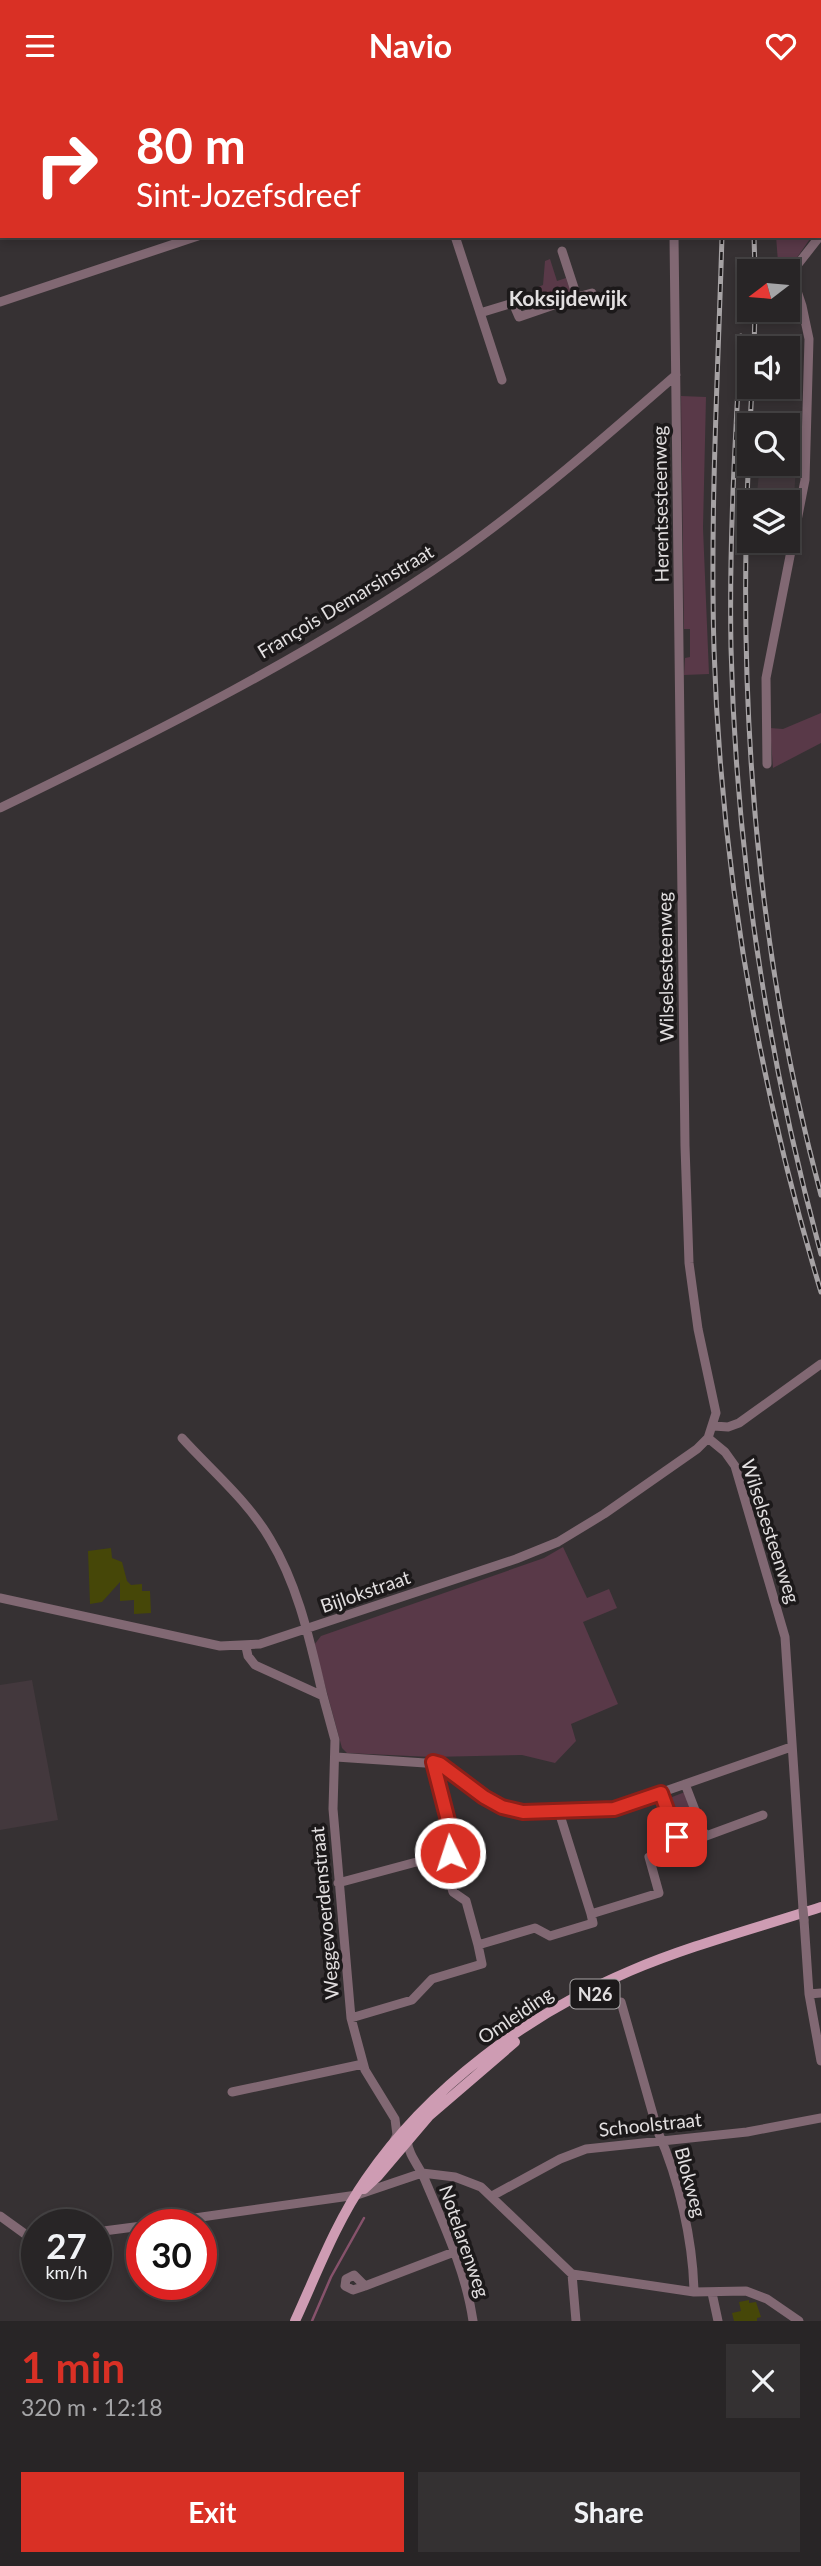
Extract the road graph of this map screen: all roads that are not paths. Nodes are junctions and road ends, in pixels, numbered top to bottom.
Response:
1 (192, 238) edge
2 (456, 238) edge
3 (674, 238) edge
4 (819, 238) edge
5 (562, 251) dead end
6 (621, 295) dead end
7 (577, 297) junction
8 (0, 302) edge
9 (480, 313) junction
10 (676, 375) junction
11 (502, 380) dead end
12 (767, 764) dead end
13 (680, 771) joint
14 (0, 808) edge
15 (821, 1364) edge
16 (714, 1426) junction
17 (182, 1438) dead end
18 (708, 1439) junction
19 (0, 1598) edge
20 (308, 1629) junction
21 (246, 1647) junction
22 (323, 1696) junction
23 (791, 1747) junction
24 (336, 1757) junction
25 (433, 1762) junction
26 (685, 1784) junction
27 (661, 1793) junction
28 (559, 1812) junction
29 (763, 1815) dead end
30 (705, 1836) junction
31 (681, 1845) junction
32 (442, 1856) junction
33 (338, 1883) junction
34 (821, 1910) edge
35 (591, 1913) junction
36 (478, 1945) junction
37 (821, 1993) edge
38 (809, 1994) junction
39 (621, 2002) dead end
40 (351, 2018) junction
41 (821, 2061) edge
42 (363, 2064) junction
43 (232, 2092) dead end
44 (821, 2118) edge
45 (396, 2119) junction
46 (413, 2122) junction
47 (407, 2141) junction
48 (662, 2141) junction
49 (394, 2142) junction
50 (422, 2173) junction
51 (357, 2195) junction
52 (492, 2196) junction
53 (217, 2215) edge
54 (0, 2216) edge
55 (21, 2231) edge
56 (454, 2252) junction
57 (572, 2274) junction
58 (365, 2286) dead end
59 (694, 2292) junction
60 (712, 2293) junction
61 (296, 2320) edge
62 (473, 2321) edge
63 (576, 2321) edge
64 (719, 2321) edge
65 (799, 2321) edge

1 - 8 street
2 - 9 street
3 - 10 street, Herentsesteenweg
4 - 12 street
5 - 7 street
6 - 7 street
7 - 9 street
9 - 11 street
10 - 13 street, Herentsesteenweg
10 - 14 street, François Demarsinstraat
13 - 16 street, Wilselsesteenweg
15 - 16 street
16 - 18 street, Wilselsesteenweg
17 - 20 street, Weggevoerdenstraat
18 - 20 street, Bijlokstraat
18 - 23 street, Wilselsesteenweg
19 - 21 street, Bijlokstraat
20 - 21 street, Bijlokstraat
20 - 22 street, Weggevoerdenstraat
21 - 22 street
22 - 24 street, Weggevoerdenstraat
23 - 26 street
23 - 38 street, Wilselsesteenweg, bridge
24 - 25 street
24 - 33 street, Weggevoerdenstraat
25 - 28 street
25 - 32 street
26 - 27 street
26 - 30 street
27 - 28 street
27 - 31 street
28 - 35 street
29 - 30 street
30 - 31 street
31 - 35 street
32 - 33 street
32 - 36 street
33 - 40 street, Weggevoerdenstraat
34 - 46 main road, Omleiding / N26
34 - 47 main road, Omleiding / N26
35 - 36 street
36 - 40 street
37 - 38 street
38 - 41 street, Wilselsesteenweg
39 - 48 street, Blokweg
40 - 42 street, Weggevoerdenstraat
42 - 43 street
42 - 45 street, Weggevoerdenstraat
44 - 48 street, Schoolstraat
45 - 46 street
45 - 49 street
46 - 47 street
46 - 49 main road, Omleiding / N26
47 - 50 street, Notelarenweg
47 - 51 main road, Omleiding / N26
48 - 52 street, Schoolstraat
48 - 59 street, Blokweg
49 - 51 main road, Omleiding / N26
50 - 51 street
50 - 52 street
50 - 56 street, Notelarenweg
51 - 53 street
51 - 61 main road, Omleiding / N26
52 - 57 street
54 - 55 street
56 - 58 street
56 - 62 street, Notelarenweg
57 - 59 street
57 - 63 street
59 - 60 street
60 - 64 street
60 - 65 street

